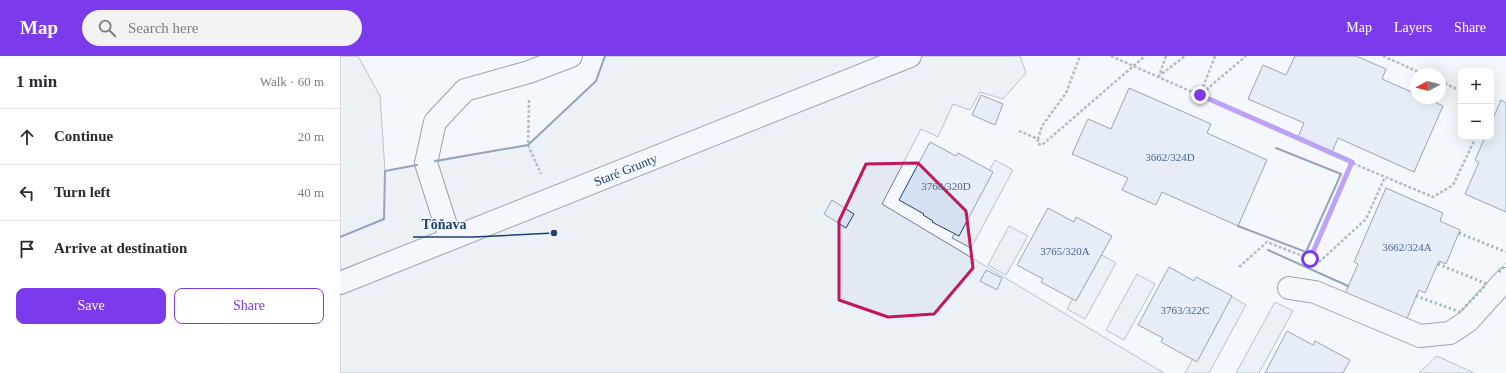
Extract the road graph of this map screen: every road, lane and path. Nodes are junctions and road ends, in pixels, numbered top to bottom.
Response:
1 (570, 56) edge
2 (910, 56) edge
3 (1080, 56) edge
4 (1112, 56) edge
5 (1145, 56) edge
6 (1166, 56) edge
7 (1185, 56) edge
8 (1215, 56) edge
9 (1246, 56) edge
10 (1383, 56) edge
11 (878, 63) edge
12 (1134, 65) junction
13 (1410, 68) edge
14 (529, 72) junction
15 (1159, 76) junction
16 (1446, 84) edge
17 (1458, 90) edge
18 (1200, 95) junction
19 (1018, 131) dead end
20 (1038, 139) junction
21 (1475, 140) edge
22 (528, 145) dead end
23 (1352, 162) junction
24 (1385, 177) junction
25 (450, 238) junction
26 (1310, 259) junction
27 (1239, 267) dead end
28 (1506, 279) edge
29 (340, 283) edge
30 (1289, 288) dead end

1 - 14 street
2 - 11 street, Staré Grunty
3 - 20 path
4 - 12 path
5 - 12 path
6 - 15 path
7 - 15 path
8 - 18 path
9 - 18 path
10 - 13 path
11 - 25 street, Staré Grunty
12 - 15 path
12 - 20 path
14 - 22 path
14 - 25 street
15 - 18 path
16 - 17 path
18 - 23 path
19 - 20 path
21 - 24 path
23 - 24 path
23 - 26 path
24 - 26 path
25 - 29 street, Staré Grunty
26 - 27 path
28 - 30 street

